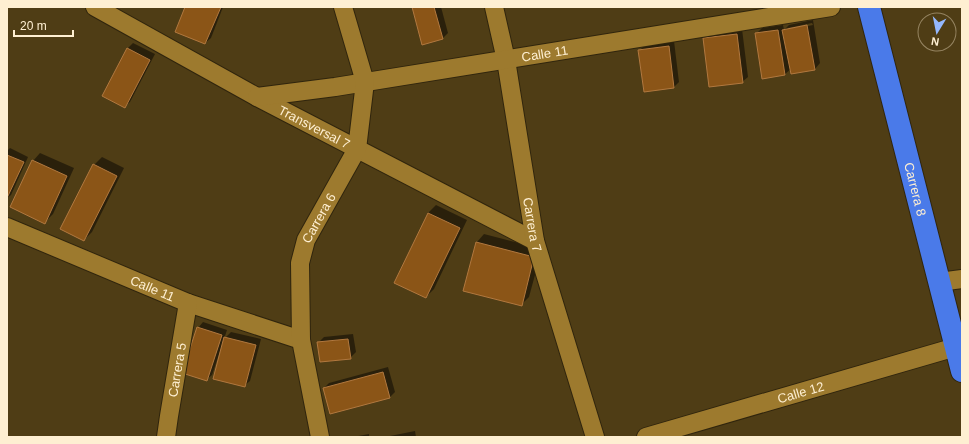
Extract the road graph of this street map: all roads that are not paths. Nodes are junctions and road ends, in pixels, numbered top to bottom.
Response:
1 (96, 7) edge
2 (343, 7) edge
3 (494, 7) edge
4 (831, 7) edge
5 (869, 7) edge
6 (506, 60) junction
7 (365, 82) junction
8 (257, 97) junction
9 (357, 150) junction
10 (7, 227) edge
11 (535, 241) junction
12 (962, 279) edge
13 (939, 282) junction
14 (188, 304) junction
15 (301, 340) junction
16 (956, 347) junction
17 (962, 371) edge
18 (166, 437) edge
19 (320, 437) edge
20 (595, 437) edge
21 (646, 437) edge

1 - 8 street, Transversal 7
2 - 7 street, Carrera 6
3 - 6 street, Carrera 7
4 - 6 street, Calle 11
5 - 13 highway, Carrera 8
6 - 7 street, Calle 11
6 - 11 street, Carrera 7
7 - 8 street, Calle 11
7 - 9 street, Carrera 6
8 - 9 street, Transversal 7
9 - 11 street, Transversal 7
9 - 15 street, Carrera 6
10 - 14 street, Calle 11
11 - 20 street, Carrera 7
12 - 13 street
13 - 16 highway, Carrera 8
14 - 15 street, Calle 11
14 - 18 street, Carrera 5
15 - 19 street, Carrera 6
16 - 17 highway, Carrera 8
16 - 21 street, Calle 12

